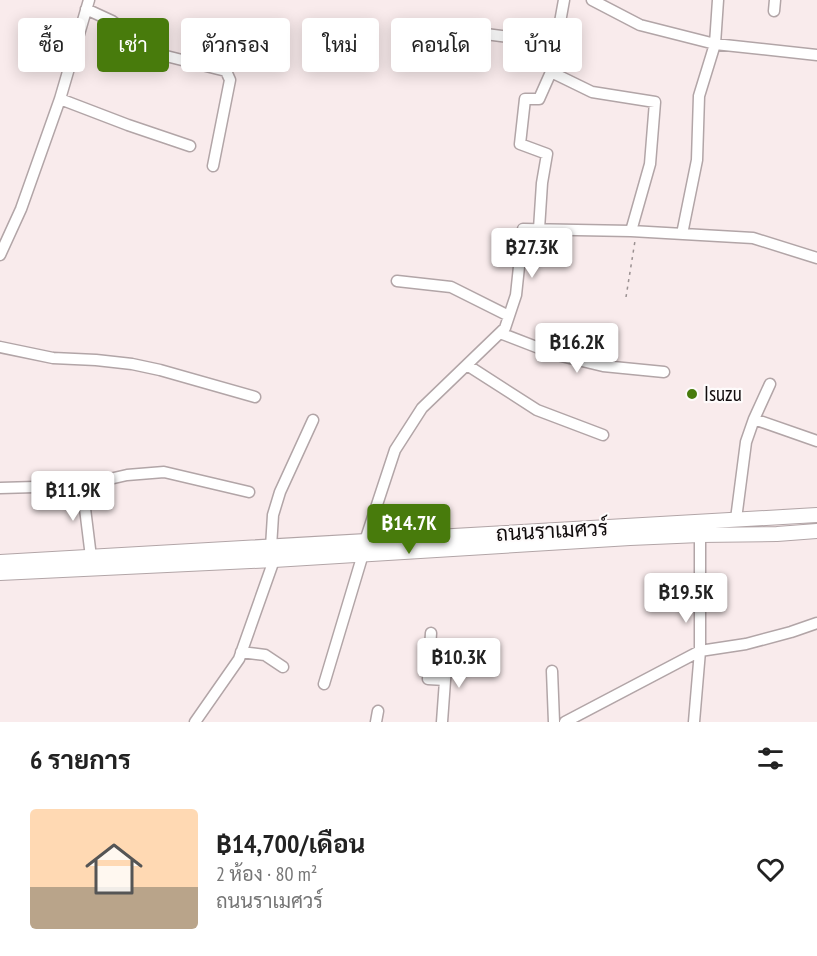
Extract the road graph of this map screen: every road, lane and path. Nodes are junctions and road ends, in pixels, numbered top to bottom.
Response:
1 (564, 0) edge
2 (592, 0) edge
3 (718, 0) edge
4 (88, 4) edge
5 (561, 18) edge
6 (716, 44) junction
7 (817, 55) edge
8 (551, 72) joint
9 (60, 99) junction
10 (190, 146) dead end
11 (213, 166) dead end
12 (539, 229) junction
13 (634, 231) junction
14 (4, 232) edge
15 (682, 234) junction
16 (0, 255) edge
17 (817, 258) edge
18 (397, 281) dead end
19 (626, 297) dead end
20 (509, 316) junction
21 (501, 333) junction
22 (0, 347) edge
23 (467, 365) junction
24 (664, 372) dead end
25 (770, 384) dead end
26 (255, 398) dead end
27 (754, 419) junction
28 (313, 420) dead end
29 (603, 435) dead end
30 (817, 441) edge
31 (82, 484) junction
32 (0, 488) edge
33 (249, 492) dead end
34 (817, 515) edge
35 (736, 519) junction
36 (697, 529) junction
37 (817, 531) edge
38 (364, 548) junction
39 (273, 553) junction
40 (91, 556) junction
41 (0, 562) edge
42 (0, 573) edge
43 (817, 623) edge
44 (431, 633) dead end
45 (700, 651) junction
46 (241, 652) junction
47 (447, 653) dead end
48 (283, 667) dead end
49 (552, 671) dead end
50 (445, 680) junction
51 (324, 684) dead end
52 (195, 722) edge
53 (442, 722) edge
54 (554, 722) edge
55 (566, 722) edge
56 (694, 722) edge

1 - 5 street
2 - 6 street
3 - 6 street
4 - 9 street
4 - 11 street
6 - 7 street
6 - 15 street
8 - 12 street
8 - 13 street
9 - 10 street
9 - 14 street
12 - 13 street
12 - 20 street
13 - 15 street
13 - 19 path
14 - 16 street
15 - 17 street
18 - 20 street
20 - 21 street
21 - 23 street
21 - 24 street
22 - 26 street
23 - 29 street
23 - 38 street
25 - 27 street
27 - 30 street
27 - 35 street
28 - 39 street
31 - 32 street
31 - 33 street
31 - 40 street
34 - 35 main road, ถนนราเมศวร์
35 - 36 main road, ถนนราเมศวร์
36 - 37 main road, ถนนราเมศวร์
36 - 38 main road, ถนนราเมศวร์
36 - 45 street
38 - 39 main road, ถนนราเมศวร์
38 - 51 street
39 - 40 main road, ถนนราเมศวร์
39 - 42 main road, ถนนราเมศวร์
39 - 46 street
40 - 41 main road, ถนนราเมศวร์
43 - 45 street
44 - 50 street
45 - 55 street
45 - 56 street
46 - 48 street
46 - 52 street
47 - 50 street
49 - 54 street
50 - 53 street

